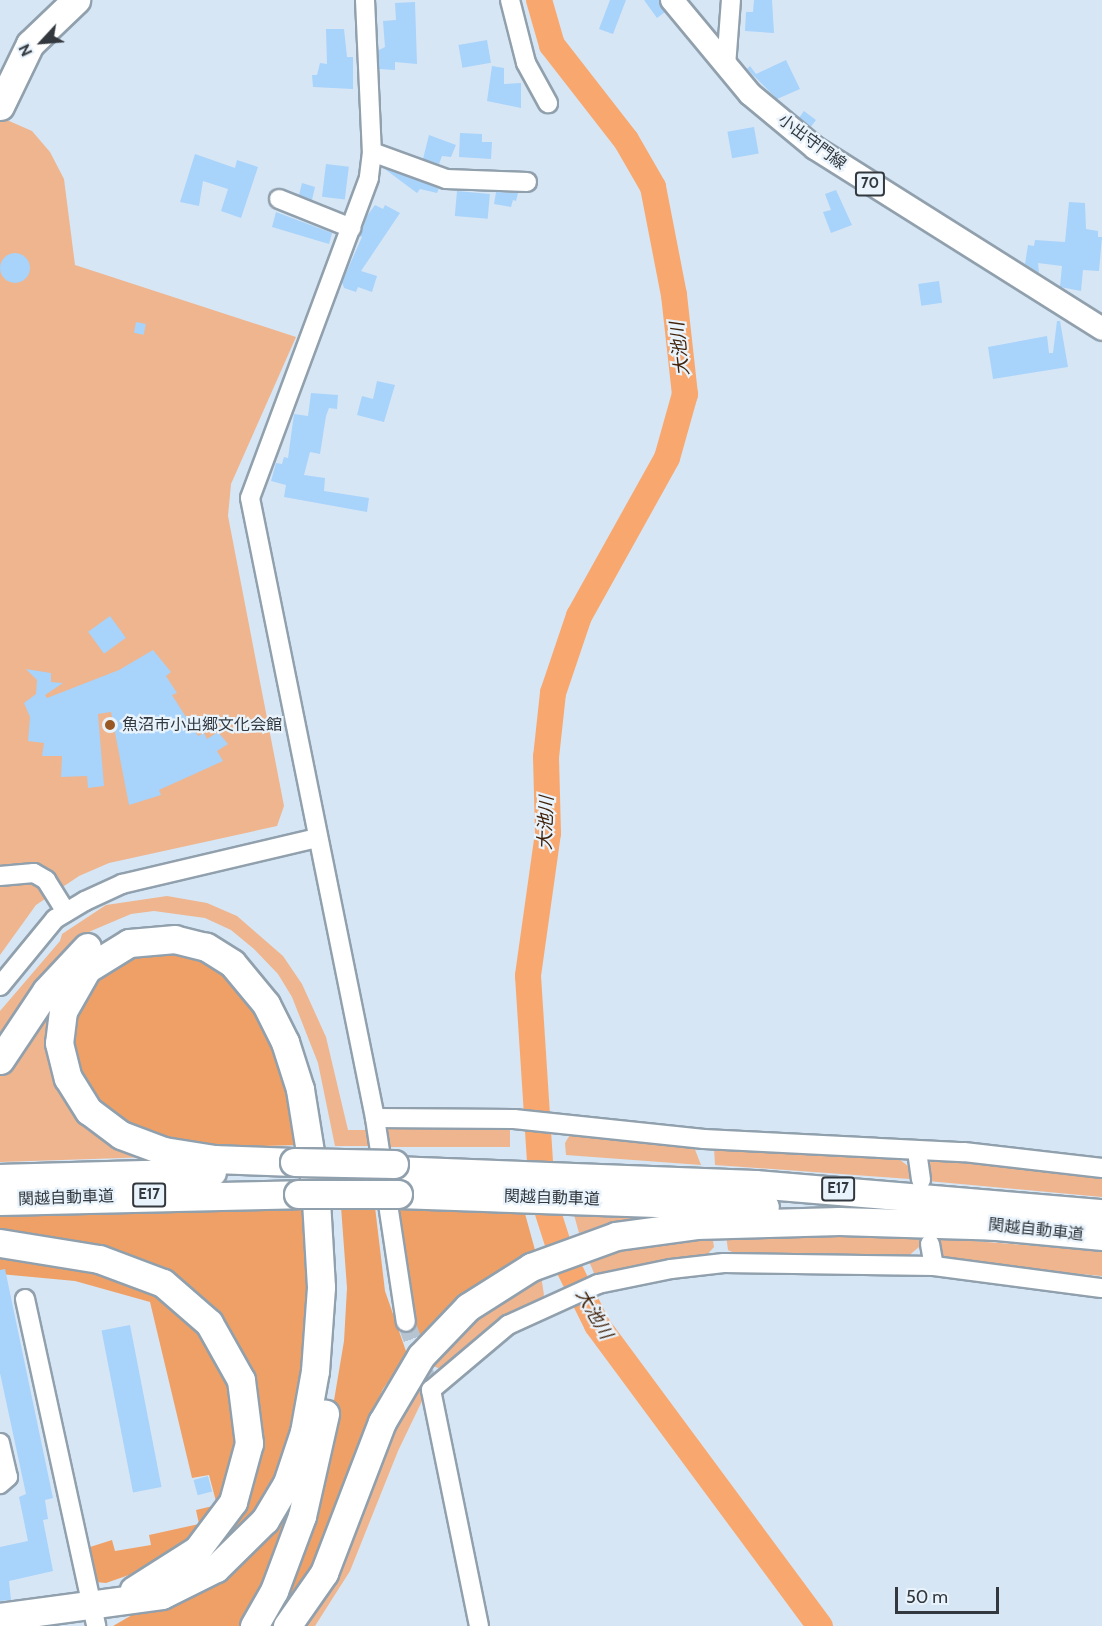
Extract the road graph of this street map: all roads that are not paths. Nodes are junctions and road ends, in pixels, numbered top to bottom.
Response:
1 (76, 0) edge
2 (365, 0) edge
3 (510, 0) edge
4 (672, 0) edge
5 (731, 0) edge
6 (726, 66) junction
7 (548, 103) dead end
8 (0, 106) edge
9 (372, 152) junction
10 (527, 182) dead end
11 (279, 199) dead end
12 (351, 228) junction
13 (1102, 328) edge
14 (316, 838) junction
15 (0, 876) edge
16 (66, 912) junction
17 (0, 986) edge
18 (0, 1060) edge
19 (375, 1118) junction
20 (917, 1151) junction
21 (1102, 1168) edge
22 (296, 1175) junction
23 (0, 1178) edge
24 (921, 1180) dead end
25 (575, 1187) junction
26 (0, 1201) edge
27 (1102, 1213) edge
28 (1005, 1226) junction
29 (1102, 1236) edge
30 (0, 1243) edge
31 (930, 1244) dead end
32 (934, 1266) junction
33 (1102, 1288) edge
34 (25, 1299) dead end
35 (406, 1322) tunnel mouth
36 (0, 1443) edge
37 (0, 1484) edge
38 (0, 1617) edge
39 (90, 1620) edge
40 (254, 1626) edge
41 (287, 1626) edge
42 (478, 1626) edge

1 - 8 highway
2 - 9 street
3 - 7 street
4 - 6 main road, 小出守門線 / 70
5 - 6 street
6 - 13 main road, 小出守門線 / 70
9 - 10 street
9 - 12 street
11 - 12 street
12 - 14 street
14 - 16 street
14 - 19 street
15 - 16 street
16 - 17 street
18 - 40 highway
19 - 20 street
19 - 35 street
20 - 21 street
20 - 24 street
22 - 23 highway, 関越自動車道 / E17
22 - 25 highway, 関越自動車道 / E17
22 - 26 highway, 関越自動車道 / E17
22 - 39 highway
25 - 27 highway, 関越自動車道 / E17
25 - 28 highway, 関越自動車道 / E17
28 - 29 highway, 関越自動車道 / E17
28 - 41 highway
30 - 39 highway
31 - 32 street
32 - 33 street
32 - 42 street
34 - 39 street
36 - 37 street
38 - 39 highway

